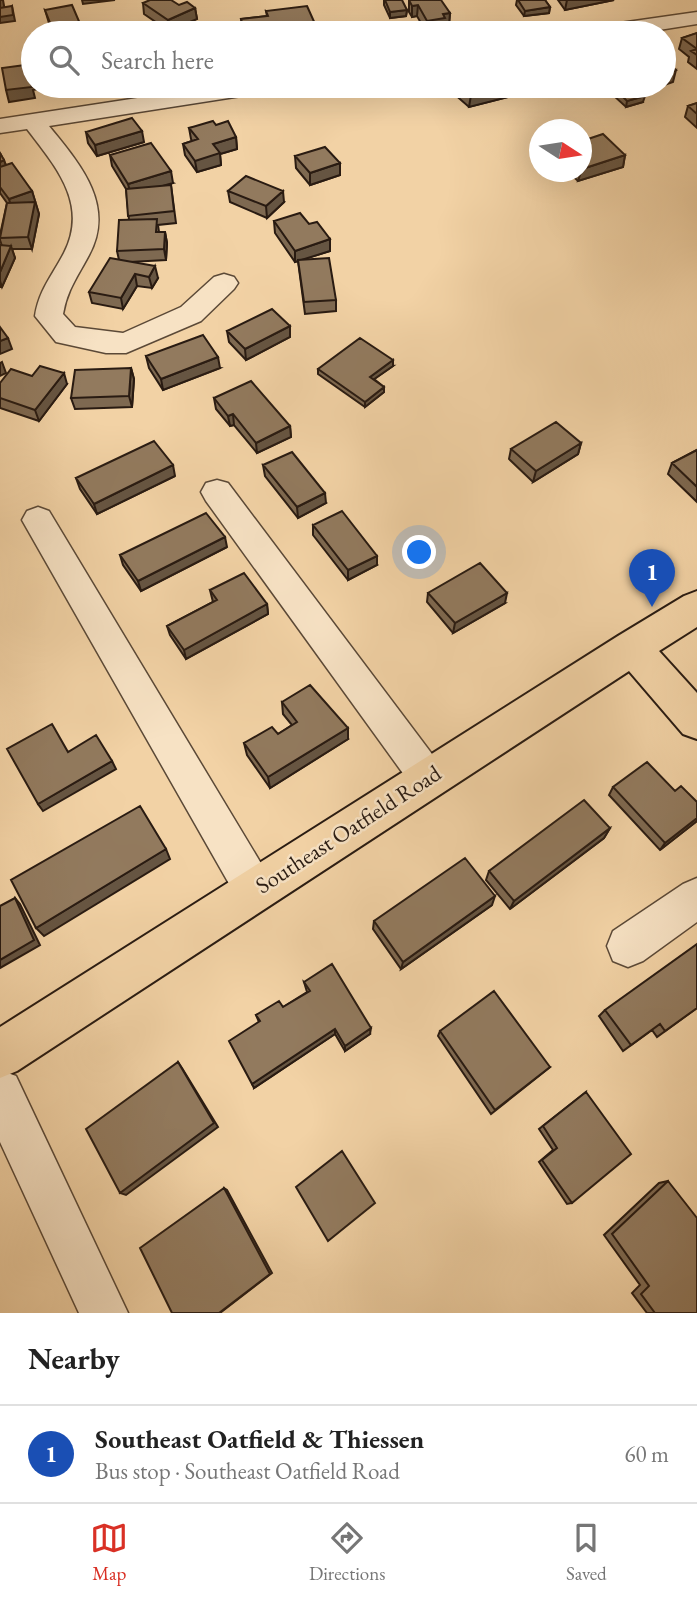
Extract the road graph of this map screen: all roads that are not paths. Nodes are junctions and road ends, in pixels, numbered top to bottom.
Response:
1 (697, 18) edge
2 (676, 21) edge
3 (167, 98) edge
4 (33, 121) junction
5 (0, 126) edge
6 (224, 283) dead end
7 (217, 492) dead end
8 (37, 520) dead end
9 (697, 607) edge
10 (632, 648) junction
11 (697, 721) edge
12 (428, 778) junction
13 (254, 889) junction
14 (697, 898) edge
15 (628, 946) dead end
16 (0, 1054) edge
17 (0, 1092) edge
18 (104, 1313) edge

1 - 2 street
3 - 4 street
4 - 5 street
4 - 6 street
7 - 12 street
8 - 13 street
9 - 10 main road, Southeast Oatfield Road
10 - 11 main road
10 - 12 main road, Southeast Oatfield Road
12 - 13 main road, Southeast Oatfield Road
13 - 16 main road, Southeast Oatfield Road
14 - 15 street
17 - 18 street

